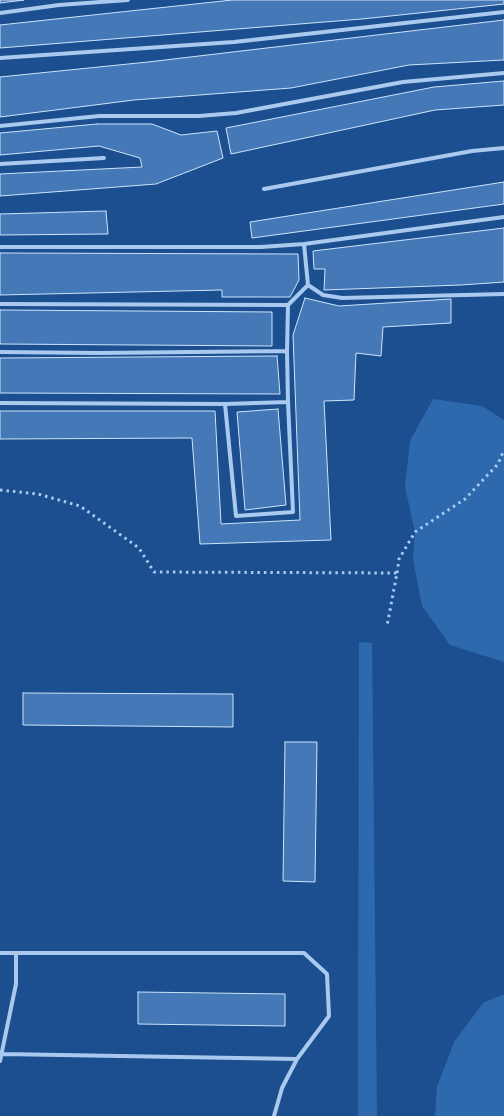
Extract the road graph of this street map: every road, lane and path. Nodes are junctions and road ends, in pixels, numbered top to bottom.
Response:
1 (58, 0) edge
2 (128, 0) edge
3 (59, 5) junction
4 (504, 12) edge
5 (0, 13) edge
6 (0, 58) edge
7 (504, 73) edge
8 (0, 126) edge
9 (504, 148) edge
10 (104, 158) dead end
11 (0, 164) edge
12 (264, 189) dead end
13 (504, 218) edge
14 (304, 244) junction
15 (0, 246) edge
16 (308, 285) junction
17 (504, 294) edge
18 (0, 304) edge
19 (288, 305) junction
20 (287, 351) junction
21 (0, 352) edge
22 (288, 402) junction
23 (0, 403) edge
24 (225, 404) junction
25 (504, 450) edge
26 (0, 490) edge
27 (396, 573) junction
28 (387, 626) dead end
29 (0, 952) edge
30 (16, 953) junction
31 (2, 1054) junction
32 (297, 1059) junction
33 (0, 1062) edge
34 (274, 1116) edge

1 - 3 lane
2 - 3 lane
3 - 5 lane
4 - 6 lane
7 - 8 lane
9 - 12 lane
10 - 11 lane
13 - 14 lane
14 - 15 lane
14 - 16 lane
16 - 17 lane
16 - 19 lane
18 - 19 lane
19 - 20 lane
20 - 21 lane
20 - 22 lane
22 - 24 lane
22 - 24 lane
23 - 24 lane
25 - 27 path
26 - 27 path
27 - 28 path
29 - 30 lane
30 - 31 lane
30 - 32 lane
31 - 32 lane
31 - 33 lane
32 - 34 lane

